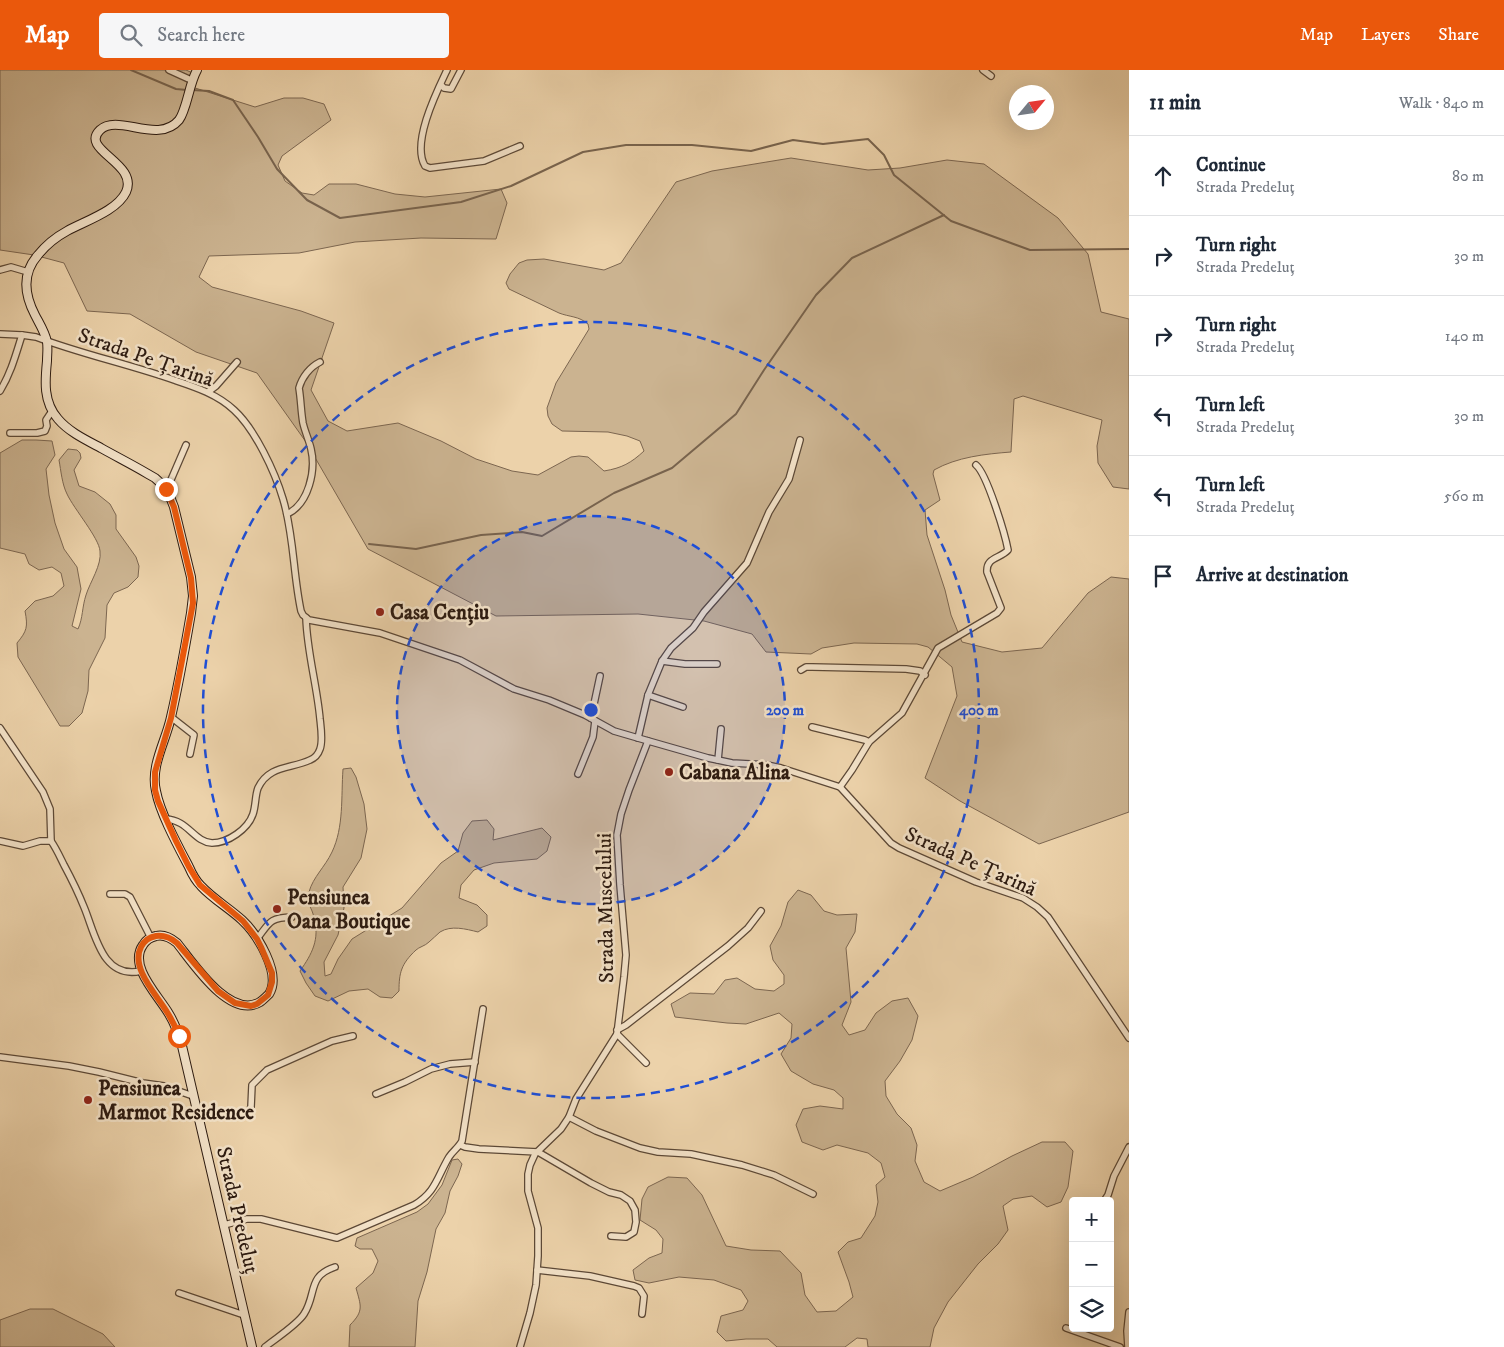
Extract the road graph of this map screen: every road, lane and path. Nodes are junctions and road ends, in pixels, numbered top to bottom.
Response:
1 (169, 70) edge
2 (196, 70) edge
3 (447, 70) edge
4 (461, 70) edge
5 (983, 70) edge
6 (991, 76) dead end
7 (441, 86) junction
8 (190, 87) junction
9 (520, 146) dead end
10 (0, 270) edge
11 (28, 272) junction
12 (0, 334) edge
13 (22, 335) junction
14 (47, 341) junction
15 (237, 362) dead end
16 (320, 362) dead end
17 (0, 391) edge
18 (208, 392) junction
19 (52, 411) junction
20 (10, 433) dead end
21 (800, 440) dead end
22 (186, 445) dead end
23 (976, 465) dead end
24 (166, 489) junction
25 (287, 514) junction
26 (306, 618) junction
27 (662, 661) junction
28 (717, 664) dead end
29 (801, 670) dead end
30 (925, 675) junction
31 (600, 676) dead end
32 (648, 695) junction
33 (683, 708) dead end
34 (171, 718) junction
35 (593, 720) junction
36 (812, 727) dead end
37 (0, 728) edge
38 (721, 729) dead end
39 (638, 738) junction
40 (648, 741) junction
41 (869, 742) junction
42 (190, 754) dead end
43 (718, 760) junction
44 (578, 774) dead end
45 (840, 787) junction
46 (166, 819) junction
47 (0, 841) edge
48 (50, 841) junction
49 (110, 894) dead end
50 (761, 911) dead end
51 (292, 917) dead end
52 (151, 938) junction
53 (257, 939) junction
54 (142, 971) junction
55 (483, 1009) dead end
56 (617, 1032) junction
57 (353, 1036) dead end
58 (1129, 1038) edge
59 (0, 1057) edge
60 (475, 1062) junction
61 (646, 1063) dead end
62 (376, 1094) dead end
63 (193, 1096) junction
64 (249, 1111) dead end
65 (569, 1117) junction
66 (460, 1145) junction
67 (1129, 1147) edge
68 (538, 1152) junction
69 (813, 1194) dead end
70 (1107, 1197) edge
71 (224, 1225) junction
72 (611, 1236) dead end
73 (335, 1266) dead end
74 (537, 1270) junction
75 (179, 1293) dead end
76 (1129, 1312) edge
77 (642, 1314) dead end
78 (244, 1315) junction
79 (1066, 1328) dead end
80 (252, 1347) edge
81 (265, 1347) edge
82 (520, 1347) edge
83 (1120, 1347) edge
84 (1128, 1347) edge

1 - 8 street
2 - 8 main road
3 - 7 street
4 - 7 street
5 - 6 street
7 - 9 street
8 - 11 main road
10 - 11 street
11 - 14 main road
12 - 13 street, Strada Pe Țarină
13 - 14 street, Strada Pe Țarină
13 - 17 street
14 - 18 street, Strada Pe Țarină
14 - 19 main road
15 - 18 street
16 - 25 street
18 - 25 street, Strada Pe Țarină
19 - 20 street
19 - 24 main road
21 - 27 street
22 - 24 street
23 - 30 street
24 - 34 main road
25 - 26 street, Strada Pe Țarină
26 - 35 street
26 - 46 street, Strada Pe Țarină
27 - 28 street
27 - 32 street
29 - 30 street
30 - 41 street
31 - 35 street
32 - 33 street
32 - 39 street
34 - 42 street
34 - 46 main road
35 - 39 street
35 - 44 street
36 - 41 street
37 - 48 street
38 - 43 street
39 - 40 street
40 - 43 street
40 - 56 street, Strada Muscelului
41 - 45 street
43 - 45 street
45 - 58 street, Strada Pe Țarină
46 - 53 main road
47 - 48 street
48 - 54 street
49 - 52 street
50 - 56 street
51 - 53 street
52 - 53 main road
52 - 54 main road, Strada Predeluț
54 - 63 main road, Strada Predeluț
55 - 60 street
56 - 61 street
56 - 65 street, Strada Muscelului
57 - 64 street
59 - 63 street
60 - 62 street
60 - 66 street
63 - 71 main road, Strada Predeluț
65 - 68 street, Strada Muscelului
65 - 69 street
66 - 68 street
66 - 71 street
67 - 70 street
68 - 72 street
68 - 74 street, Strada Muscelului
71 - 78 main road, Strada Predeluț
73 - 81 street
74 - 77 street
74 - 82 street, Strada Muscelului
75 - 78 street
76 - 84 street
78 - 80 main road, Strada Predeluț
79 - 83 street

